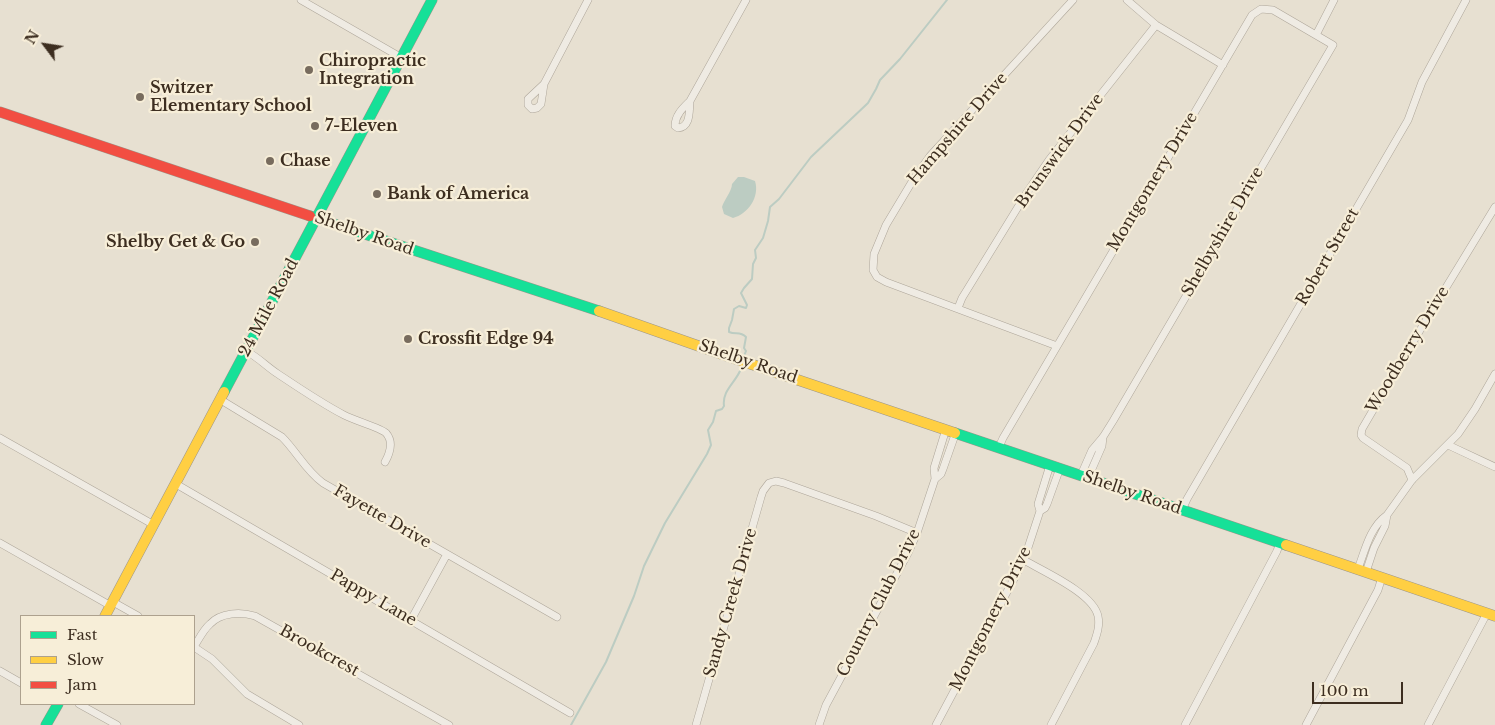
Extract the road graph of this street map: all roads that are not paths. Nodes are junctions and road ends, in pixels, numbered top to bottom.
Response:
1 (301, 0) edge
2 (432, 0) edge
3 (588, 0) edge
4 (746, 0) edge
5 (1073, 0) edge
6 (1127, 0) edge
7 (1334, 0) edge
8 (1466, 0) edge
9 (1156, 25) junction
10 (1316, 35) junction
11 (402, 58) junction
12 (1223, 65) junction
13 (544, 84) dead end
14 (690, 101) dead end
15 (0, 112) edge
16 (1495, 207) edge
17 (318, 218) junction
18 (958, 308) junction
19 (1057, 346) junction
20 (246, 351) junction
21 (1495, 374) edge
22 (221, 400) junction
23 (951, 431) junction
24 (0, 438) edge
25 (1448, 445) junction
26 (999, 447) junction
27 (385, 462) dead end
28 (1055, 466) junction
29 (1495, 467) edge
30 (1084, 476) junction
31 (1412, 480) junction
32 (176, 484) junction
33 (1182, 510) junction
34 (154, 525) junction
35 (917, 533) junction
36 (1280, 542) junction
37 (0, 544) edge
38 (447, 554) junction
39 (1024, 560) junction
40 (1362, 571) junction
41 (1382, 577) junction
42 (112, 604) junction
43 (1491, 614) edge
44 (106, 615) edge
45 (136, 615) edge
46 (557, 617) dead end
47 (411, 620) junction
48 (195, 645) edge
49 (195, 648) edge
50 (0, 671) edge
51 (20, 682) edge
52 (57, 705) edge
53 (81, 705) edge
54 (570, 713) dead end
55 (46, 725) edge
56 (117, 725) edge
57 (299, 725) edge
58 (449, 725) edge
59 (696, 725) edge
60 (819, 725) edge
61 (936, 725) edge
62 (1051, 725) edge
63 (1185, 725) edge
64 (1306, 725) edge
65 (1428, 725) edge

1 - 11 street
2 - 11 street, 24 Mile Road
3 - 13 street
4 - 14 street
5 - 18 street, Hampshire Drive
6 - 9 street
7 - 10 street
8 - 33 street, Robert Street
9 - 12 street
9 - 18 street, Brunswick Drive
10 - 12 street, Montgomery Drive
10 - 30 street, Shelbyshire Drive
11 - 17 street, 24 Mile Road
12 - 19 street, Montgomery Drive
15 - 17 street, Shelby Road
16 - 31 street, Woodberry Drive
17 - 20 street, 24 Mile Road
17 - 23 street, Shelby Road
18 - 19 street
19 - 26 street, Montgomery Drive
20 - 22 street, 24 Mile Road
20 - 27 street
21 - 25 street
22 - 32 street, 24 Mile Road
22 - 38 street, Fayette Drive
23 - 26 street, Shelby Road
23 - 35 street, Country Club Drive
24 - 34 street
25 - 29 street
25 - 31 street
26 - 28 street, Shelby Road
28 - 30 street, Shelby Road
28 - 39 street, Montgomery Drive
30 - 33 street, Shelby Road
31 - 40 street
32 - 34 street, 24 Mile Road
32 - 47 street, Pappy Lane
33 - 36 street, Shelby Road
34 - 42 street, 24 Mile Road
35 - 59 street, Sandy Creek Drive
35 - 60 street, Country Club Drive
36 - 40 street, Shelby Road
36 - 63 street
37 - 42 street
38 - 46 street, Fayette Drive
38 - 47 street
39 - 61 street, Montgomery Drive
39 - 62 street
40 - 41 street, Shelby Road
41 - 43 street, Shelby Road
41 - 64 street
42 - 44 street, 24 Mile Road
42 - 45 street
43 - 65 street
47 - 54 street, Pappy Lane
48 - 58 street, Brookcrest
49 - 57 street
50 - 51 street
52 - 55 street
53 - 56 street

